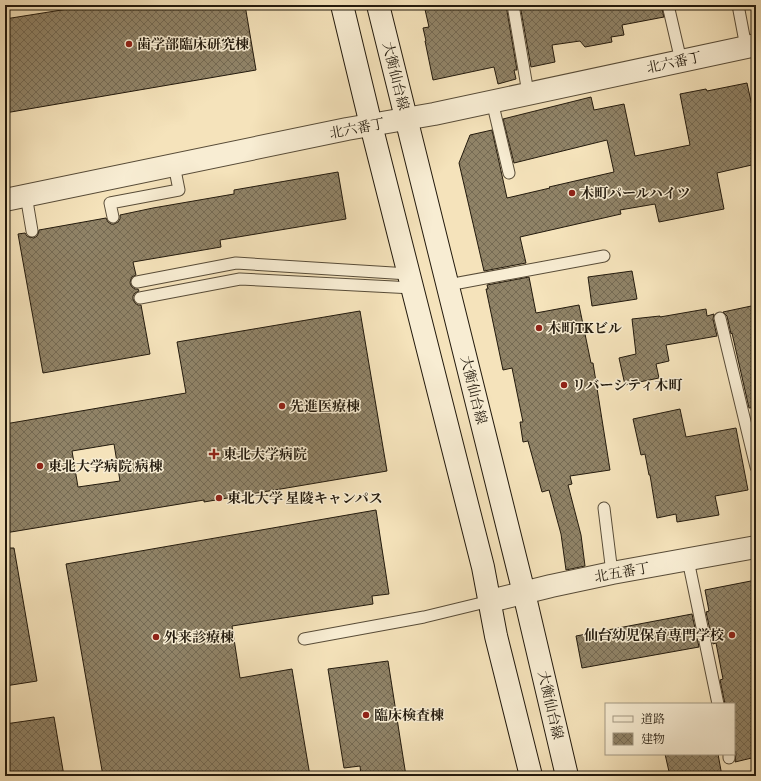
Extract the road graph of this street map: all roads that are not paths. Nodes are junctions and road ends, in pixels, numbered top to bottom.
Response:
1 (342, 5) edge
2 (378, 5) edge
3 (513, 5) edge
4 (668, 5) edge
5 (738, 5) edge
6 (751, 46) edge
7 (681, 61) junction
8 (528, 93) junction
9 (492, 100) junction
10 (406, 118) junction
11 (371, 125) junction
12 (174, 165) junction
13 (509, 173) dead end
14 (26, 195) junction
15 (5, 200) edge
16 (113, 217) dead end
17 (32, 231) dead end
18 (604, 256) dead end
19 (411, 281) junction
20 (137, 282) dead end
21 (448, 285) junction
22 (140, 298) dead end
23 (720, 318) dead end
24 (756, 467) edge
25 (604, 508) dead end
26 (756, 547) edge
27 (688, 560) junction
28 (612, 573) junction
29 (524, 593) junction
30 (490, 601) junction
31 (304, 640) dead end
32 (718, 703) edge
33 (530, 776) edge
34 (567, 776) edge

1 - 11 main road
2 - 10 main road, 大衡仙台線
3 - 8 lane
4 - 7 lane
5 - 6 lane
6 - 7 main road, 北六番丁
7 - 8 main road, 北六番丁
8 - 9 main road, 北六番丁
9 - 10 main road, 北六番丁
9 - 13 lane
10 - 11 main road, 北六番丁
10 - 21 main road, 大衡仙台線
11 - 12 main road, 北六番丁
11 - 19 main road
12 - 14 main road, 北六番丁
12 - 16 lane
14 - 15 main road, 北六番丁
14 - 17 lane
18 - 21 lane
19 - 20 lane
19 - 22 lane
19 - 30 main road
21 - 29 main road, 大衡仙台線
23 - 24 lane
25 - 28 lane
26 - 27 main road, 北五番丁
27 - 28 main road, 北五番丁
27 - 32 lane
28 - 29 main road, 北五番丁
29 - 30 main road, 北五番丁
29 - 34 main road, 大衡仙台線
30 - 31 lane
30 - 33 main road

